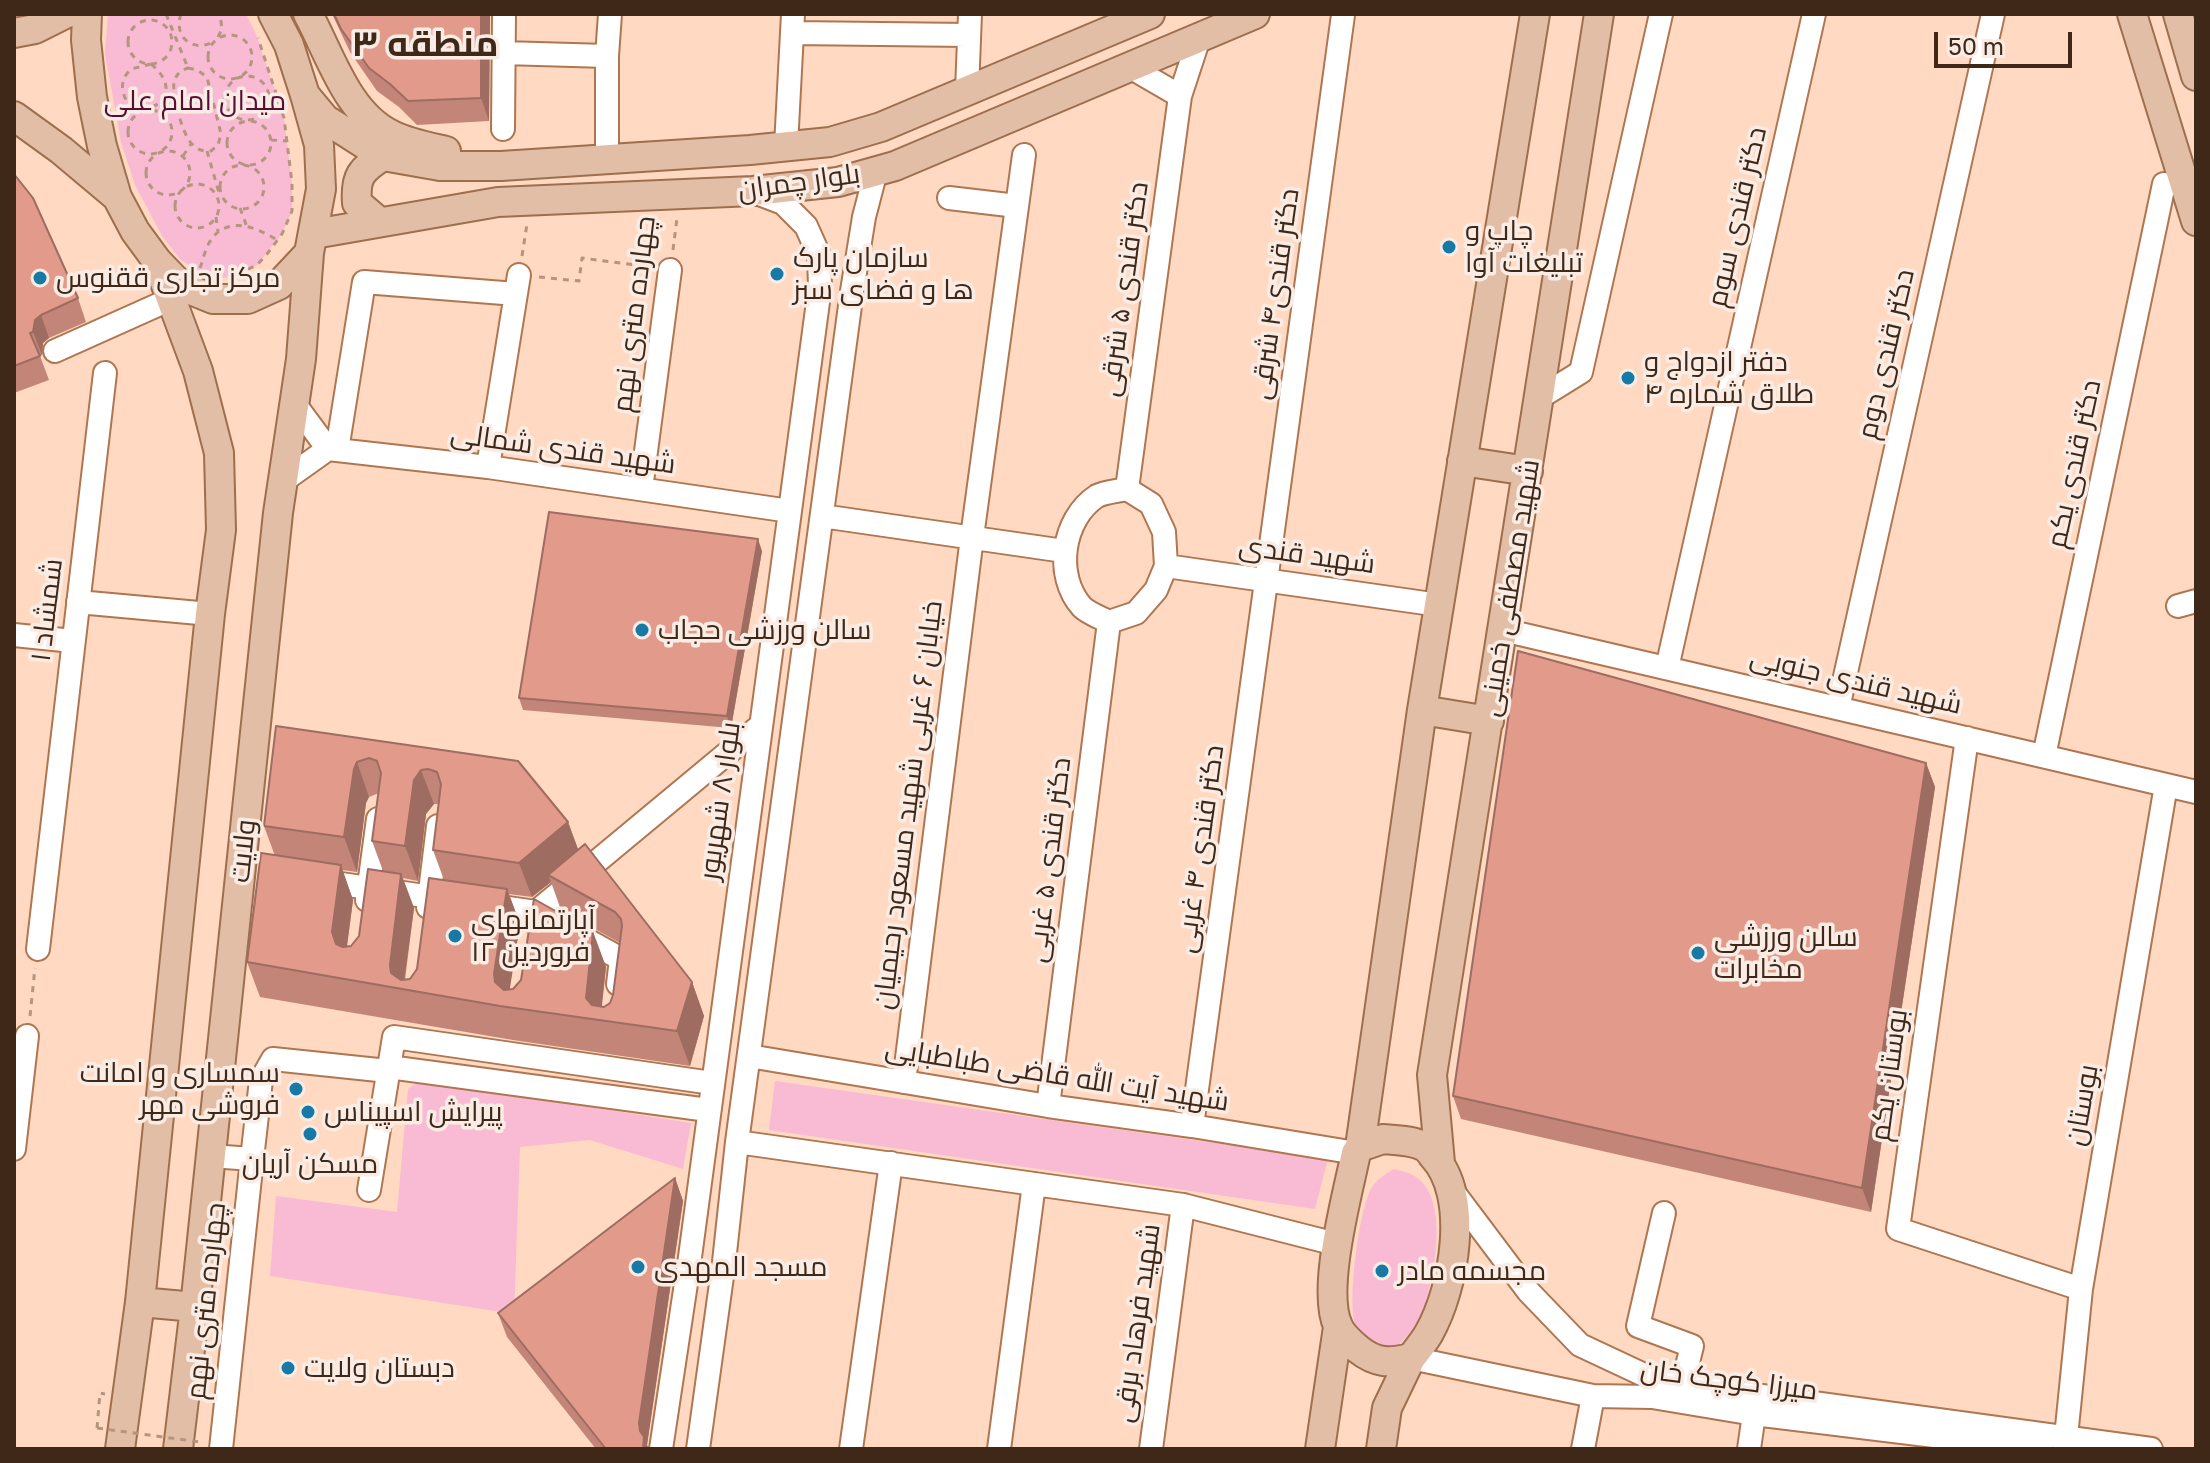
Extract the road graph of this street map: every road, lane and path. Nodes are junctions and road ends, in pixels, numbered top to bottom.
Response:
1 (65, 14) edge
2 (87, 14) edge
3 (166, 14) edge
4 (181, 14) edge
5 (220, 14) edge
6 (308, 14) edge
7 (504, 14) edge
8 (610, 14) edge
9 (1150, 14) edge
10 (1255, 14) edge
11 (1599, 14) edge
12 (1661, 14) edge
13 (1814, 14) edge
14 (1993, 14) edge
15 (2132, 14) edge
16 (2178, 14) edge
17 (1343, 15) edge
18 (1117, 21) edge
19 (1529, 22) edge
20 (265, 24) edge
21 (792, 24) edge
22 (969, 24) edge
23 (170, 32) junction
24 (14, 33) edge
25 (177, 33) junction
26 (218, 38) junction
27 (1199, 38) junction
28 (250, 47) junction
29 (261, 47) junction
30 (503, 53) junction
31 (607, 56) junction
32 (151, 64) junction
33 (1130, 67) junction
34 (188, 68) junction
35 (2195, 70) edge
36 (212, 71) junction
37 (164, 77) junction
38 (207, 77) junction
39 (241, 77) junction
40 (175, 80) junction
41 (267, 88) junction
42 (123, 91) junction
43 (967, 91) junction
44 (112, 92) dead end
45 (276, 93) junction
46 (305, 95) junction
47 (1180, 96) junction
48 (226, 106) junction
49 (215, 109) junction
50 (146, 110) junction
51 (14, 116) edge
52 (250, 120) junction
53 (182, 122) junction
54 (171, 125) junction
55 (503, 129) dead end
56 (219, 138) junction
57 (227, 139) junction
58 (271, 140) junction
59 (287, 141) junction
60 (191, 144) junction
61 (786, 146) junction
62 (207, 151) junction
63 (158, 154) junction
64 (1024, 155) dead end
65 (183, 156) junction
66 (383, 156) junction
67 (607, 159) junction
68 (245, 164) junction
69 (501, 166) junction
70 (876, 171) junction
71 (2164, 184) dead end
72 (753, 191) junction
73 (680, 194) junction
74 (219, 195) junction
75 (117, 197) junction
76 (949, 198) dead end
77 (531, 201) junction
78 (1017, 206) junction
79 (240, 208) junction
80 (216, 217) junction
81 (378, 221) junction
82 (2196, 221) edge
83 (247, 227) junction
84 (218, 232) junction
85 (277, 240) junction
86 (312, 243) junction
87 (157, 261) junction
88 (670, 270) junction
89 (199, 272) dead end
90 (233, 275) dead end
91 (517, 285) junction
92 (171, 299) junction
93 (55, 351) dead end
94 (105, 373) dead end
95 (1539, 398) junction
96 (294, 403) junction
97 (804, 404) junction
98 (837, 408) junction
99 (332, 450) junction
100 (1462, 461) junction
101 (488, 467) junction
102 (1528, 471) junction
103 (283, 481) junction
104 (641, 489) junction
105 (1127, 489) junction
106 (790, 511) junction
107 (822, 516) junction
108 (972, 537) junction
109 (1064, 551) junction
110 (1166, 566) junction
111 (1267, 580) junction
112 (78, 602) junction
113 (1439, 605) junction
114 (210, 614) junction
115 (1109, 622) junction
116 (1503, 630) junction
117 (14, 635) edge
118 (73, 641) junction
119 (1667, 668) junction
120 (1838, 708) junction
121 (1422, 710) junction
122 (1489, 721) junction
123 (760, 726) junction
124 (1967, 738) junction
125 (2044, 756) junction
126 (2166, 785) junction
127 (2196, 792) edge
128 (380, 806) edge
129 (440, 817) edge
130 (744, 844) junction
131 (777, 848) junction
132 (306, 879) edge
133 (369, 888) junction
134 (429, 896) junction
135 (536, 912) junction
136 (426, 926) edge
137 (363, 928) edge
138 (532, 940) edge
139 (38, 949) joint
140 (616, 1000) edge
141 (27, 1036) joint
142 (760, 1058) junction
143 (389, 1069) junction
144 (904, 1082) junction
145 (712, 1083) junction
146 (1048, 1106) junction
147 (708, 1110) junction
148 (1192, 1126) junction
149 (747, 1143) junction
150 (14, 1149) edge
151 (1358, 1150) junction
152 (211, 1156) junction
153 (252, 1159) junction
154 (891, 1163) junction
155 (1445, 1176) junction
156 (1034, 1184) junction
157 (369, 1190) dead end
158 (1183, 1205) junction
159 (1664, 1213) dead end
160 (1336, 1244) junction
161 (690, 1257) junction
162 (724, 1262) junction
163 (2081, 1289) junction
164 (140, 1302) junction
165 (195, 1307) junction
166 (1338, 1327) junction
167 (1411, 1358) junction
168 (1682, 1386) junction
169 (100, 1393) dead end
170 (1593, 1396) junction
171 (1754, 1414) junction
172 (2066, 1437) junction
173 (1915, 1441) edge
174 (199, 1447) edge
175 (120, 1449) edge
176 (661, 1449) edge
177 (698, 1449) edge
178 (851, 1449) edge
179 (999, 1449) edge
180 (1151, 1449) edge
181 (1320, 1449) edge
182 (1381, 1449) edge
183 (1583, 1449) edge
184 (1749, 1449) edge
185 (2041, 1449) edge
186 (2151, 1449) edge

1 - 24 main road
2 - 75 main road
3 - 25 path
4 - 25 path
5 - 26 path
6 - 69 main road
7 - 30 street
8 - 31 street
9 - 18 main road, بلوار چمران
10 - 27 main road, بلوار چمران
11 - 95 main road, شهید مصطفی خمینی
12 - 95 street
13 - 119 street, دکتر قندی سوم
14 - 120 street, دکتر قندی دوم
15 - 82 main road
16 - 35 main road
17 - 111 street, دکتر قندی۴ شرقی
18 - 43 main road, بلوار چمران
19 - 100 main road
20 - 29 path
20 - 46 main road, ولایت
21 - 22 street
21 - 61 street
22 - 43 street
23 - 25 path
23 - 32 path
23 - 32 path
25 - 26 path
25 - 34 path
26 - 28 path
26 - 36 path
27 - 33 main road, بلوار چمران
27 - 47 street, دکتر قندی ۵ شرقی
28 - 29 path
28 - 39 path
29 - 45 path
30 - 31 street
30 - 55 street
31 - 67 street
32 - 37 path
32 - 42 path
33 - 47 street
33 - 70 main road, بلوار چمران
34 - 38 path
34 - 40 path
36 - 38 path
36 - 39 path
37 - 40 path
37 - 50 path
38 - 49 path
39 - 41 path
39 - 48 path
40 - 53 path
41 - 45 path
41 - 52 path
42 - 44 path
42 - 50 path
43 - 61 main road, بلوار چمران
45 - 59 path
46 - 66 main road, بلوار چمران
46 - 86 main road, ولایت
47 - 105 street, دکتر قندی ۵ شرقی
48 - 49 path
48 - 52 path
49 - 56 path
50 - 54 path
50 - 63 path
51 - 75 main road
52 - 57 path
52 - 58 path
53 - 54 path
53 - 60 path
54 - 63 path
56 - 57 path
56 - 62 path
57 - 68 path
58 - 59 path
58 - 68 path
59 - 85 path
60 - 62 path
60 - 65 path
61 - 67 main road, بلوار چمران
62 - 74 path
63 - 65 path
63 - 65 path
64 - 78 street, خیابان ۶ غربی شهید مسعود رحیمیان
66 - 69 main road, بلوار چمران
66 - 81 main road
67 - 69 main road, بلوار چمران
68 - 74 path
68 - 79 path
70 - 72 main road, بلوار چمران
70 - 98 street
71 - 125 street, دکتر قندی یکم
72 - 73 main road, بلوار چمران
72 - 97 street, بلوار ۸ شهریور
73 - 77 main road, بلوار چمران
73 - 88 path, چهارده متری نهم
74 - 79 path
74 - 80 path
74 - 80 path
75 - 87 main road
76 - 78 street
77 - 81 main road, بلوار چمران
77 - 91 path
78 - 108 street, خیابان ۶ غربی شهید مسعود رحیمیان
79 - 83 path
80 - 84 path
81 - 86 main road, بلوار چمران
83 - 84 path
83 - 85 path
84 - 89 path
85 - 90 path
86 - 87 main road
86 - 96 main road, ولایت
87 - 92 main road, ولایت
88 - 91 path
88 - 104 street, چهارده متری نهم
91 - 99 street
91 - 101 street
92 - 93 street
92 - 114 main road, ولایت
94 - 112 street, شمشاد ۱
95 - 102 main road, شهید مصطفی خمینی
96 - 99 street
96 - 103 main road, ولایت
97 - 98 street
97 - 106 street, بلوار ۸ شهریور
98 - 107 street
99 - 101 street, شهید قندی شمالی
99 - 103 street
100 - 102 main road
100 - 113 main road
101 - 104 street, شهید قندی شمالی
102 - 116 main road, شهید مصطفی خمینی
103 - 152 main road, ولایت
104 - 106 street, شهید قندی شمالی
105 - 109 street
105 - 110 street
106 - 123 street, بلوار ۸ شهریور
107 - 108 street
107 - 131 street
108 - 109 street
108 - 144 street, خیابان ۶ غربی شهید مسعود رحیمیان
109 - 115 street
110 - 111 street, شهید قندی
110 - 115 street
111 - 113 street, شهید قندی
111 - 148 street, دکتر قندی ۴ غربی
112 - 114 street
112 - 118 street, شمشاد ۱
113 - 121 main road
114 - 164 main road, ولایت
115 - 146 street, دکتر قندی ۵ غربی
116 - 119 street, شهید قندی جنوبی
116 - 122 main road, شهید مصطفی خمینی
117 - 118 street
118 - 139 street, شمشاد ۱
119 - 120 street, شهید قندی جنوبی
120 - 124 street, شهید قندی جنوبی
121 - 122 main road
121 - 151 main road
122 - 155 main road, شهید مصطفی خمینی
123 - 130 street, بلوار ۸ شهریور
123 - 135 street
124 - 125 street, شهید قندی جنوبی
124 - 163 street, بوستان یکم
125 - 126 street, شهید قندی جنوبی
126 - 127 street, شهید قندی جنوبی
126 - 163 street, بوستان
128 - 133 street
129 - 134 street
130 - 131 street
130 - 145 street, بلوار ۸ شهریور
131 - 142 street
132 - 133 street
133 - 134 street
133 - 137 street
134 - 135 street
134 - 136 street
135 - 138 street
135 - 140 street
139 - 141 path
141 - 150 street
142 - 144 street, شهید آیت الله قاضی طباطبایی
142 - 149 street
143 - 145 street
143 - 147 street
143 - 153 street, چهارده متری نهم
143 - 157 street
144 - 146 street, شهید آیت الله قاضی طباطبایی
145 - 147 street, بلوار ۸ شهریور
146 - 148 street, شهید آیت الله قاضی طباطبایی
147 - 161 street, بلوار ۸ شهریور
148 - 151 street, شهید آیت الله قاضی طباطبایی
149 - 154 street
149 - 162 street
151 - 155 main road
151 - 160 main road
152 - 153 street
152 - 165 main road, ولایت
153 - 174 street, چهارده متری نهم
154 - 156 street
154 - 178 street
155 - 167 main road, شهید مصطفی خمینی
155 - 168 street, میرزا کوچک خان
156 - 158 street
156 - 179 street
158 - 160 street
158 - 180 street, شهید فرهاد برقی
159 - 168 street
160 - 166 main road
161 - 162 street
161 - 176 street, بلوار ۸ شهریور
162 - 177 street
163 - 172 street, بوستان
164 - 165 main road
164 - 175 main road, ولایت
165 - 174 main road, ولایت
166 - 167 main road
166 - 181 main road
167 - 170 street, میرزا کوچک خان
167 - 182 main road
168 - 172 street, میرزا کوچک خان
169 - 174 path, bridge
170 - 171 street, میرزا کوچک خان
170 - 183 street
171 - 173 street, میرزا کوچک خان
171 - 184 street
172 - 186 street, میرزا کوچک خان
173 - 185 street, میرزا کوچک خان

